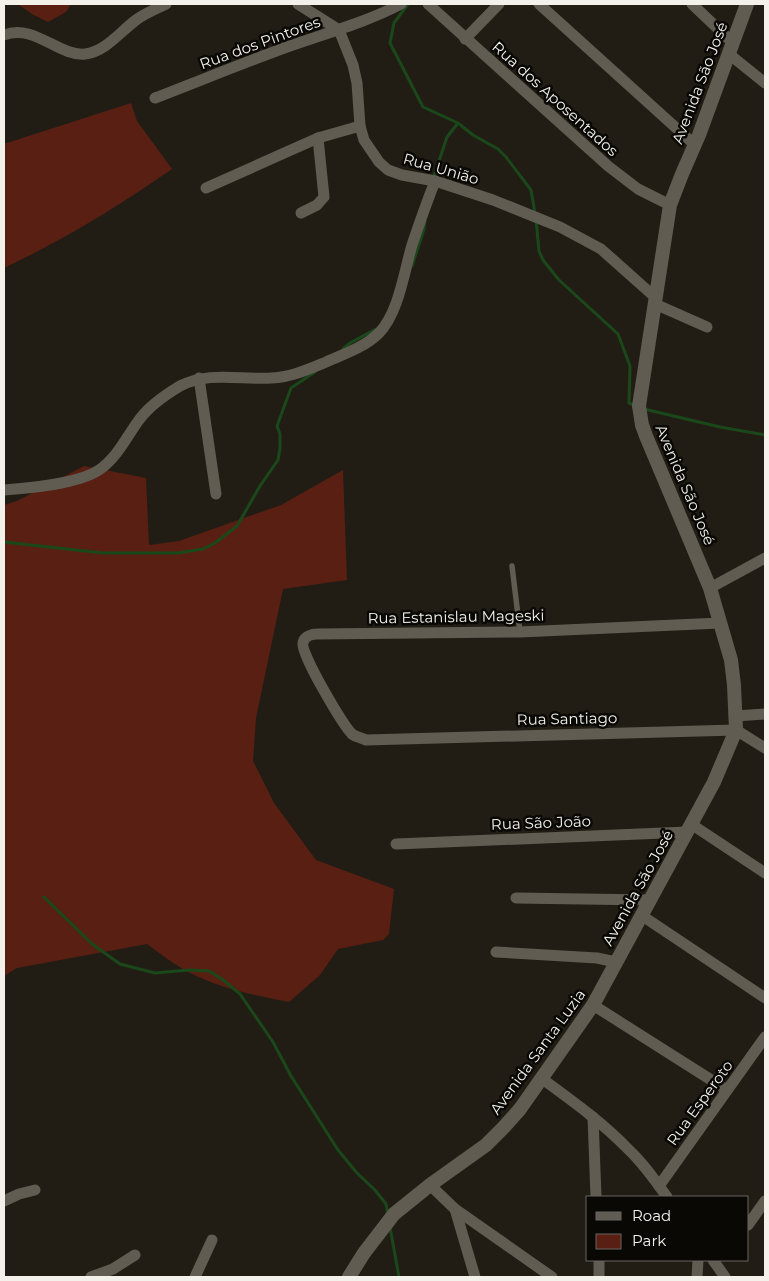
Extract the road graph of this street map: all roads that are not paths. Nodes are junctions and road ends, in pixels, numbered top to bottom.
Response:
1 (166, 4) edge
2 (298, 4) edge
3 (401, 4) edge
4 (428, 4) edge
5 (499, 4) edge
6 (538, 4) edge
7 (692, 4) edge
8 (747, 4) edge
9 (339, 30) junction
10 (4, 35) edge
11 (465, 39) junction
12 (731, 49) junction
13 (765, 83) edge
14 (156, 98) dead end
15 (360, 126) junction
16 (318, 138) junction
17 (695, 145) junction
18 (435, 181) junction
19 (206, 188) dead end
20 (670, 205) junction
21 (301, 213) dead end
22 (656, 301) junction
23 (707, 327) dead end
24 (200, 378) junction
25 (4, 490) edge
26 (216, 494) dead end
27 (765, 558) edge
28 (512, 566) dead end
29 (710, 588) junction
30 (720, 623) junction
31 (520, 632) junction
32 (765, 714) edge
33 (736, 723) junction
34 (354, 736) joint
35 (765, 748) edge
36 (689, 828) junction
37 (396, 844) dead end
38 (765, 873) edge
39 (516, 898) dead end
40 (650, 900) junction
41 (641, 916) junction
42 (496, 952) dead end
43 (616, 962) junction
44 (765, 998) edge
45 (593, 1005) junction
46 (765, 1037) edge
47 (541, 1078) junction
48 (727, 1090) junction
49 (593, 1117) junction
50 (430, 1185) junction
51 (659, 1186) junction
52 (35, 1190) dead end
53 (596, 1196) edge
54 (666, 1196) edge
55 (4, 1200) edge
56 (765, 1201) edge
57 (455, 1209) junction
58 (749, 1224) edge
59 (212, 1240) dead end
60 (135, 1255) dead end
61 (599, 1261) edge
62 (698, 1261) edge
63 (717, 1261) edge
64 (92, 1277) edge
65 (195, 1277) edge
66 (348, 1277) edge
67 (476, 1277) edge
68 (552, 1277) edge
69 (599, 1277) edge
70 (697, 1277) edge
71 (725, 1277) edge

1 - 10 street
2 - 9 street
3 - 9 street, Rua dos Pintores
4 - 11 street, Rua dos Aposentados
5 - 11 street
6 - 17 street
7 - 12 street
8 - 12 street, Avenida São José
9 - 14 street, Rua dos Pintores
9 - 15 street, Rua União
11 - 20 street, Rua dos Aposentados
12 - 13 street
12 - 17 street, Avenida São José
15 - 16 street
15 - 18 street, Rua União
16 - 19 street
16 - 21 street
17 - 20 street, Avenida São José
18 - 22 street, Rua União
18 - 24 street
20 - 22 street, Avenida São José
22 - 23 street, Rua União
22 - 29 street, Avenida São José
24 - 25 street
24 - 26 street
27 - 29 street
28 - 31 lane
29 - 30 street, Avenida São José
30 - 31 street, Rua Estanislau Mageski
30 - 33 street, Avenida São José
31 - 34 street, Rua Estanislau Mageski
32 - 33 street, Rua Santiago
33 - 34 street, Rua Santiago
33 - 35 street
33 - 36 street, Avenida São José
36 - 37 street, Rua São João
36 - 38 street
36 - 40 street, Avenida São José
39 - 40 street
40 - 41 street, Avenida São José
41 - 43 street, Avenida São José
41 - 44 street
42 - 43 street
43 - 45 street, Avenida Santa Luzia
45 - 47 street, Avenida Santa Luzia
45 - 48 street
46 - 48 street, Rua Esperoto
47 - 49 street
47 - 50 street, Avenida Santa Luzia
48 - 51 street, Rua Esperoto
49 - 51 street
49 - 53 street
50 - 57 street
50 - 66 street, Avenida Santa Luzia
51 - 54 street
52 - 55 street
56 - 58 street
57 - 67 street
57 - 68 street
59 - 65 street
60 - 64 street
61 - 69 street
62 - 70 street
63 - 71 street

